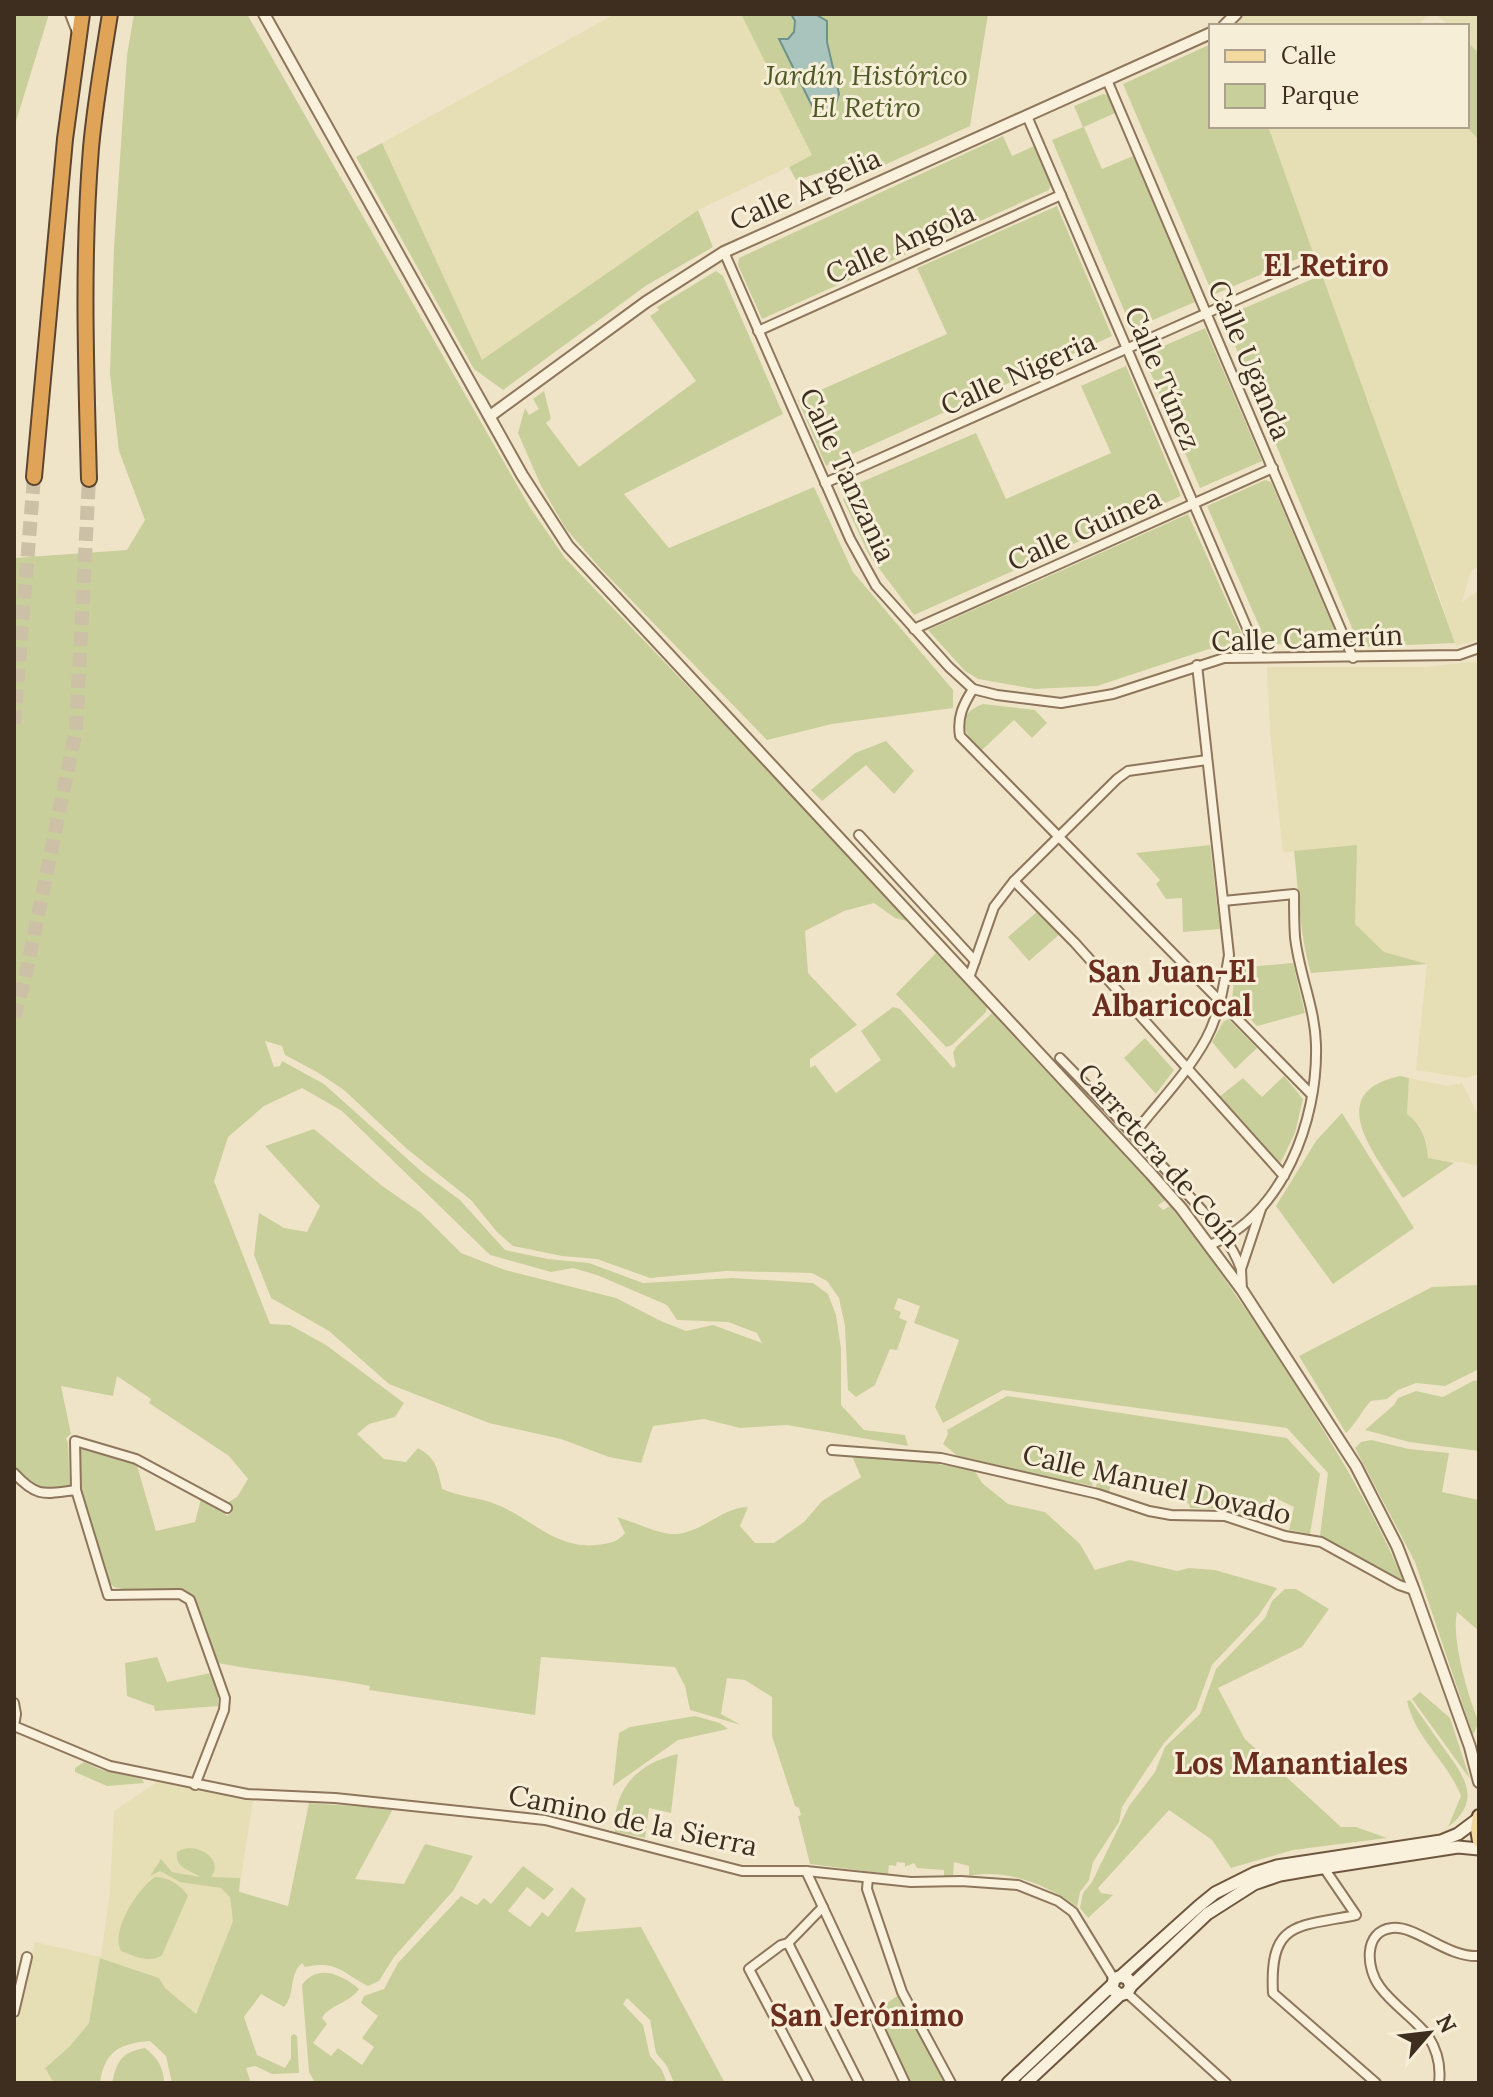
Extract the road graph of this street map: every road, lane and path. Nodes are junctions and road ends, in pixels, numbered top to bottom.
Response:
1 (70, 14) edge
2 (82, 14) edge
3 (110, 14) edge
4 (264, 14) edge
5 (1209, 34) edge
6 (78, 36) junction
7 (1107, 80) junction
8 (1027, 116) junction
9 (1061, 195) junction
10 (724, 252) junction
11 (1317, 264) dead end
12 (1207, 313) junction
13 (758, 331) junction
14 (1127, 349) junction
15 (490, 416) junction
16 (1273, 468) junction
17 (34, 477) tunnel mouth
18 (89, 479) tunnel mouth
19 (825, 483) junction
20 (1194, 504) junction
21 (914, 629) junction
22 (1479, 648) edge
23 (1259, 656) junction
24 (1353, 658) junction
25 (1197, 665) junction
26 (973, 689) junction
27 (1207, 760) junction
28 (859, 835) dead end
29 (1059, 838) junction
30 (1014, 881) junction
31 (1223, 901) junction
32 (975, 961) junction
33 (969, 978) junction
34 (1221, 1000) junction
35 (1060, 1058) dead end
36 (1186, 1069) junction
37 (1311, 1094) junction
38 (1134, 1134) junction
39 (1284, 1176) junction
40 (1263, 1205) junction
41 (1224, 1239) junction
42 (1210, 1245) junction
43 (1241, 1269) junction
44 (1242, 1290) junction
45 (832, 1450) dead end
46 (14, 1473) edge
47 (76, 1490) junction
48 (227, 1508) dead end
49 (1414, 1590) junction
50 (14, 1703) edge
51 (14, 1726) edge
52 (1470, 1747) junction
53 (1479, 1760) edge
54 (1479, 1782) edge
55 (195, 1785) junction
56 (1478, 1817) edge
57 (1479, 1841) edge
58 (1479, 1849) edge
59 (1324, 1868) junction
60 (806, 1871) junction
61 (868, 1878) junction
62 (823, 1907) junction
63 (788, 1943) junction
64 (1479, 1956) edge
65 (27, 1957) dead end
66 (1121, 1986) junction
67 (14, 2012) edge
68 (809, 2083) edge
69 (859, 2083) edge
70 (905, 2083) edge
71 (951, 2083) edge
72 (1008, 2083) edge
73 (1026, 2083) edge
74 (1226, 2083) edge
75 (1376, 2083) edge
76 (1439, 2083) edge

1 - 6 street
2 - 6 highway
3 - 18 highway
4 - 15 street, Carretera de Coín
5 - 7 street, Calle Argelia
6 - 17 highway
7 - 8 street, Calle Argelia
7 - 12 street, Calle Uganda
8 - 9 street, Calle Túnez
8 - 10 street, Calle Argelia
9 - 13 street, Calle Angola
9 - 14 street, Calle Túnez
10 - 13 street, Calle Tanzania
10 - 15 street, Calle Argelia
11 - 12 street, Calle Nigeria
12 - 14 street, Calle Nigeria
12 - 16 street, Calle Uganda
13 - 19 street, Calle Tanzania
14 - 19 street, Calle Nigeria
14 - 20 street, Calle Túnez
15 - 33 street, Carretera de Coín
16 - 20 street, Calle Guinea
16 - 24 street, Calle Uganda
19 - 21 street, Calle Tanzania
20 - 21 street, Calle Guinea
20 - 23 street, Calle Túnez
21 - 26 street, Calle Tanzania
22 - 24 street, Calle Camerún
23 - 24 street, Calle Camerún
23 - 25 street, Calle Camerún
25 - 26 street, Calle Camerún
25 - 27 street
26 - 29 street
27 - 29 street
27 - 31 street
28 - 32 street
29 - 30 street
29 - 34 street
30 - 32 street
30 - 36 street
31 - 34 street
31 - 37 street
32 - 33 street
33 - 42 street, Carretera de Coín
34 - 36 street
34 - 37 street
35 - 38 street, Carretera de Coín
36 - 38 street
36 - 39 street
37 - 39 street
38 - 41 street, Carretera de Coín
39 - 40 street
40 - 41 street
40 - 43 street
41 - 42 street
41 - 43 street, Carretera de Coín
42 - 44 street, Carretera de Coín
43 - 44 street
44 - 49 street, Carretera de Coín
45 - 49 street, Calle Manuel Dovado
46 - 47 street
47 - 48 street
47 - 55 street
49 - 52 street, Carretera de Coín
50 - 51 street
51 - 55 street, Camino de la Sierra
52 - 53 street, Carretera de Coín
52 - 54 street, Carretera de Coín
55 - 60 street, Camino de la Sierra
56 - 57 main road
56 - 66 main road
58 - 59 main road
59 - 66 main road
59 - 75 street
60 - 61 street, Camino de la Sierra
60 - 62 street
61 - 66 street, Camino de la Sierra
61 - 71 street
62 - 63 street
62 - 70 street
63 - 68 street
63 - 69 street
64 - 76 street
65 - 67 street
66 - 72 main road
66 - 73 main road
66 - 74 street, Camino de la Sierra

